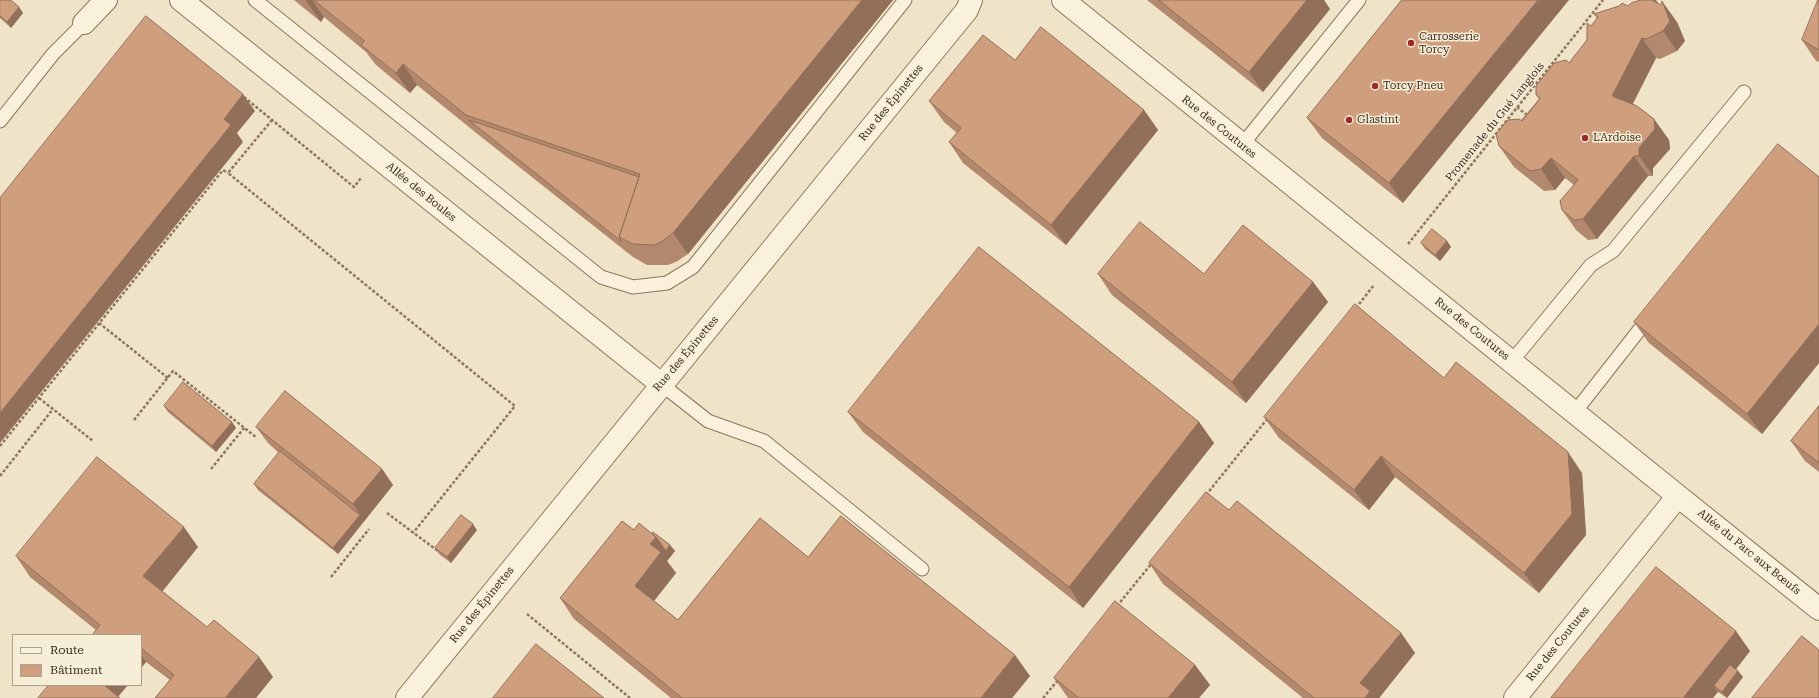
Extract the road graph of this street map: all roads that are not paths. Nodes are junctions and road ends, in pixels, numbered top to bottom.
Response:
1 (106, 0) edge
2 (181, 0) edge
3 (255, 0) edge
4 (905, 0) edge
5 (1063, 0) edge
6 (1359, 0) edge
7 (974, 3) edge
8 (84, 23) joint
9 (1744, 92) dead end
10 (0, 121) edge
11 (1242, 145) junction
12 (1661, 302) edge
13 (1512, 361) junction
14 (661, 384) junction
15 (1575, 412) junction
16 (1678, 496) junction
17 (922, 569) dead end
18 (1819, 609) edge
19 (407, 698) edge
20 (1515, 698) edge

1 - 8 street
2 - 14 street, Allée des Boules
3 - 4 lane
5 - 11 street, Rue des Coutures
6 - 11 lane
7 - 14 street, Rue des Épinettes
8 - 10 lane
9 - 13 lane
11 - 13 street, Rue des Coutures
12 - 15 lane
13 - 15 street, Rue des Coutures
14 - 17 lane
14 - 19 street, Rue des Épinettes
15 - 16 street, Rue des Coutures
16 - 18 street, Allée du Parc aux Bœufs
16 - 20 street, Rue des Coutures

